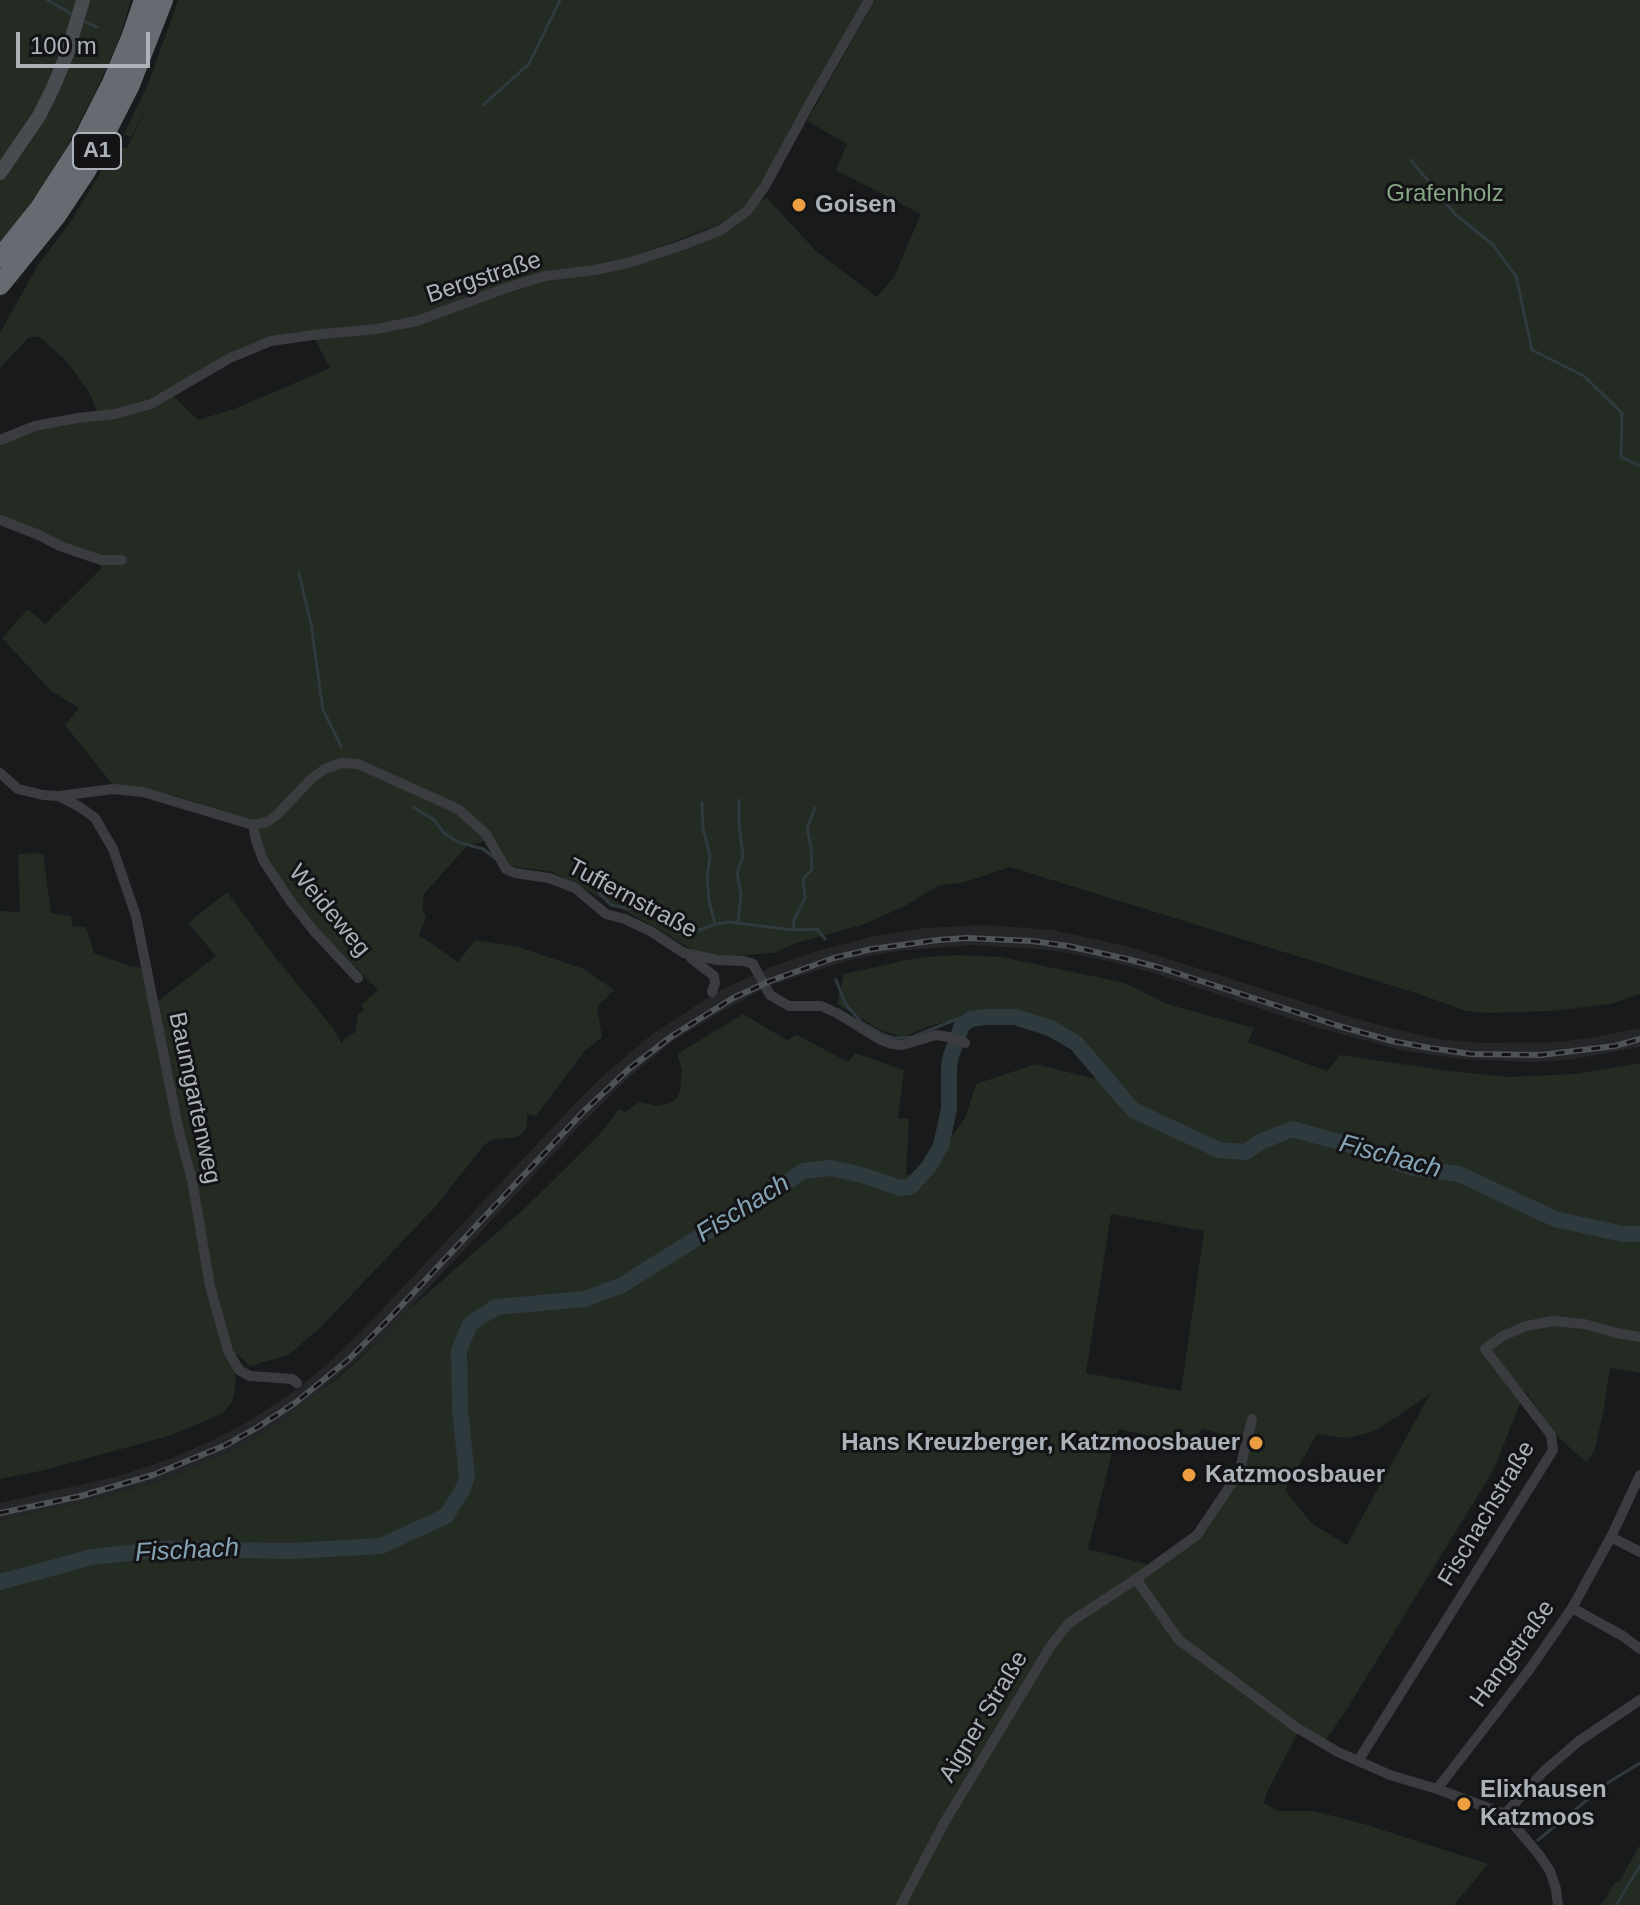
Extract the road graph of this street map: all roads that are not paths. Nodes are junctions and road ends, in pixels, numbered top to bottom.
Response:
1 (83, 0) edge
2 (144, 0) edge
3 (163, 0) edge
4 (869, 0) edge
5 (0, 173) edge
6 (0, 258) edge
7 (0, 285) edge
8 (0, 440) edge
9 (0, 520) edge
10 (122, 560) dead end
11 (0, 773) edge
12 (59, 796) junction
13 (253, 825) junction
14 (684, 953) junction
15 (358, 978) dead end
16 (712, 992) dead end
17 (965, 1043) dead end
18 (1640, 1337) edge
19 (297, 1383) dead end
20 (1252, 1419) dead end
21 (1640, 1475) edge
22 (1611, 1537) junction
23 (1640, 1552) edge
24 (1136, 1579) junction
25 (1572, 1608) junction
26 (1640, 1649) edge
27 (1640, 1700) edge
28 (1358, 1761) junction
29 (1437, 1789) junction
30 (1505, 1814) junction
31 (901, 1905) edge
32 (1558, 1905) edge

1 - 5 street
2 - 6 highway, A1
3 - 7 highway, A1
4 - 8 street, Bergstraße
9 - 10 street
11 - 12 street
12 - 13 street
12 - 19 street, Baumgartenweg
13 - 14 street, Tuffernstraße
13 - 15 street, Weideweg
14 - 16 street
14 - 17 street, Tuffernstraße
18 - 28 street, Fischachstraße
20 - 24 street, Aigner Straße
21 - 22 street, Hangstraße
22 - 23 street
22 - 25 street, Hangstraße
24 - 28 street
24 - 31 street, Aigner Straße
25 - 26 street
25 - 29 street, Hangstraße
27 - 30 street
28 - 29 street
29 - 30 street
30 - 32 street

